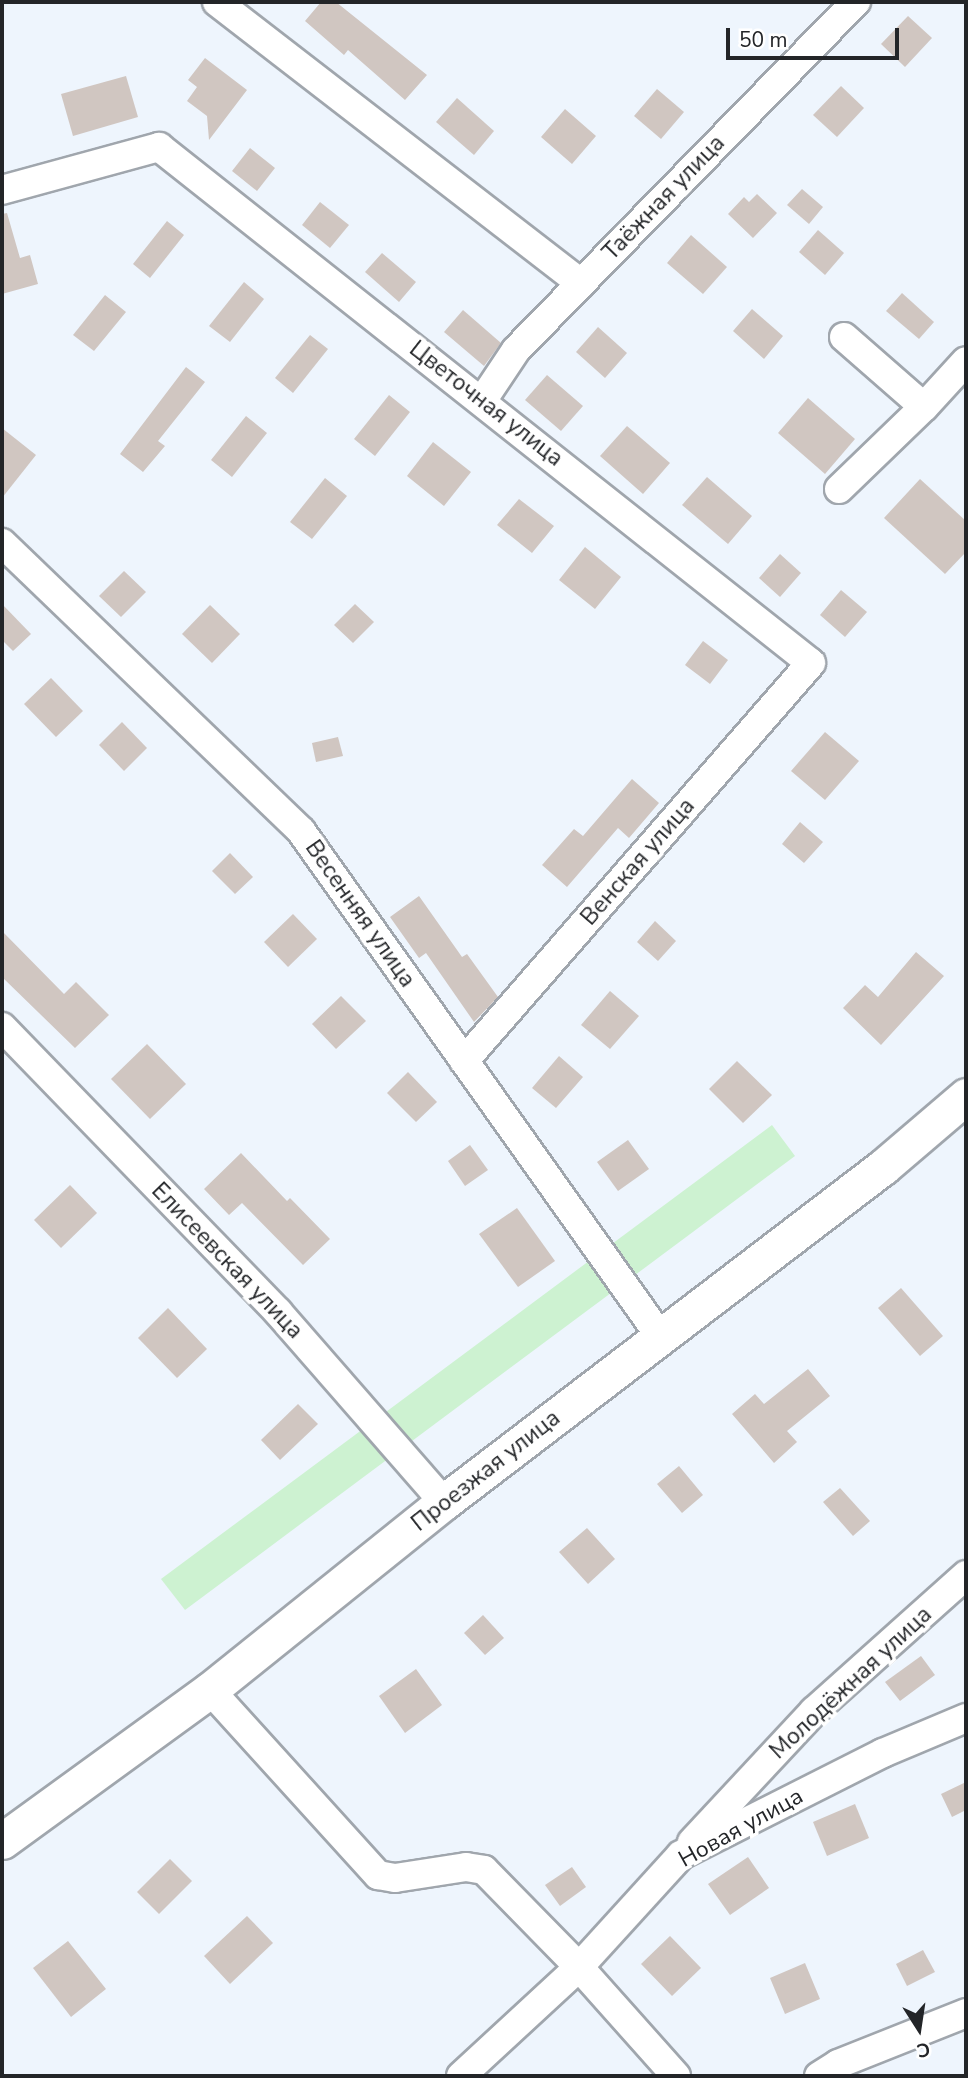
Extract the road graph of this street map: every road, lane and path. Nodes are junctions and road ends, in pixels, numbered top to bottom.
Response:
1 (217, 2) edge
2 (856, 2) edge
3 (2, 190) edge
4 (581, 283) junction
5 (844, 337) dead end
6 (966, 361) edge
7 (482, 401) junction
8 (925, 407) junction
9 (839, 489) dead end
10 (2, 542) edge
11 (811, 663) joint
12 (2, 1027) edge
13 (464, 1061) junction
14 (966, 1096) edge
15 (660, 1336) junction
16 (444, 1502) junction
17 (966, 1575) edge
18 (210, 1690) junction
19 (966, 1718) edge
20 (2, 1841) edge
21 (681, 1855) junction
22 (579, 1967) junction
23 (966, 2012) edge
24 (461, 2076) edge
25 (676, 2076) edge
26 (819, 2076) edge

1 - 4 street
2 - 4 street, Таёжная улица
3 - 7 street, Цветочная улица
4 - 7 street, Таёжная улица
5 - 8 street
6 - 8 street
7 - 11 street, Цветочная улица
8 - 9 street
10 - 13 street, Весенняя улица
11 - 13 street, Венская улица
12 - 16 street, Елисеевская улица
13 - 15 street, Весенняя улица
14 - 15 main road, Проезжая улица
15 - 16 main road, Проезжая улица
16 - 18 main road, Проезжая улица
17 - 21 street, Молодёжная улица
18 - 20 main road, Проезжая улица
18 - 22 street
19 - 21 street, Новая улица
21 - 22 street, Новая улица
22 - 24 street, Новая улица
22 - 25 street
23 - 26 street

